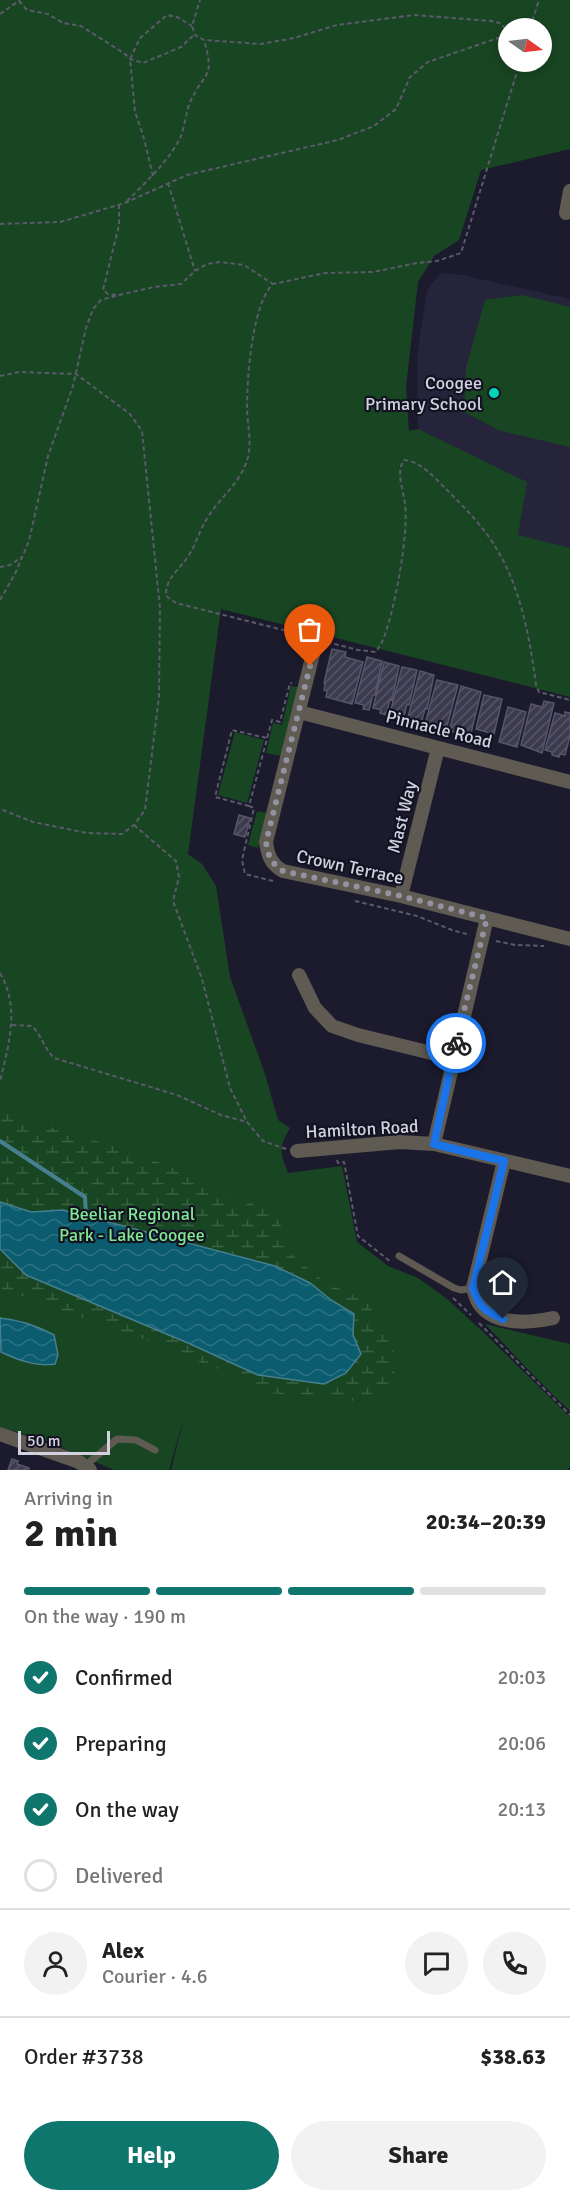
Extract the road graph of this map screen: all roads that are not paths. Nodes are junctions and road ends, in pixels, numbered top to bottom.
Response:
1 (570, 191) edge
2 (566, 213) dead end
3 (317, 641) road end
4 (299, 712) junction
5 (438, 748) junction
6 (570, 782) edge
7 (401, 896) junction
8 (487, 918) junction
9 (570, 939) edge
10 (299, 975) dead end
11 (452, 1058) junction
12 (434, 1144) junction
13 (297, 1151) road end
14 (504, 1161) junction
15 (569, 1171) edge
16 (399, 1256) dead end
17 (473, 1288) junction
18 (553, 1317) dead end
19 (0, 1434) edge
20 (155, 1450) dead end
21 (87, 1468) edge

1 - 2 street
3 - 4 street, Crown Terrace
4 - 5 street, Pinnacle Road
4 - 7 street, Crown Terrace
5 - 6 street, Pinnacle Road
5 - 7 street, Mast Way
7 - 8 street, Crown Terrace
8 - 9 street, Crown Terrace
8 - 11 street
10 - 11 street
11 - 12 street
12 - 13 street, Hamilton Road
12 - 14 street, Hamilton Road
14 - 15 street, Hamilton Road
14 - 17 street
16 - 17 lane
17 - 18 street
19 - 21 street
20 - 21 lane

